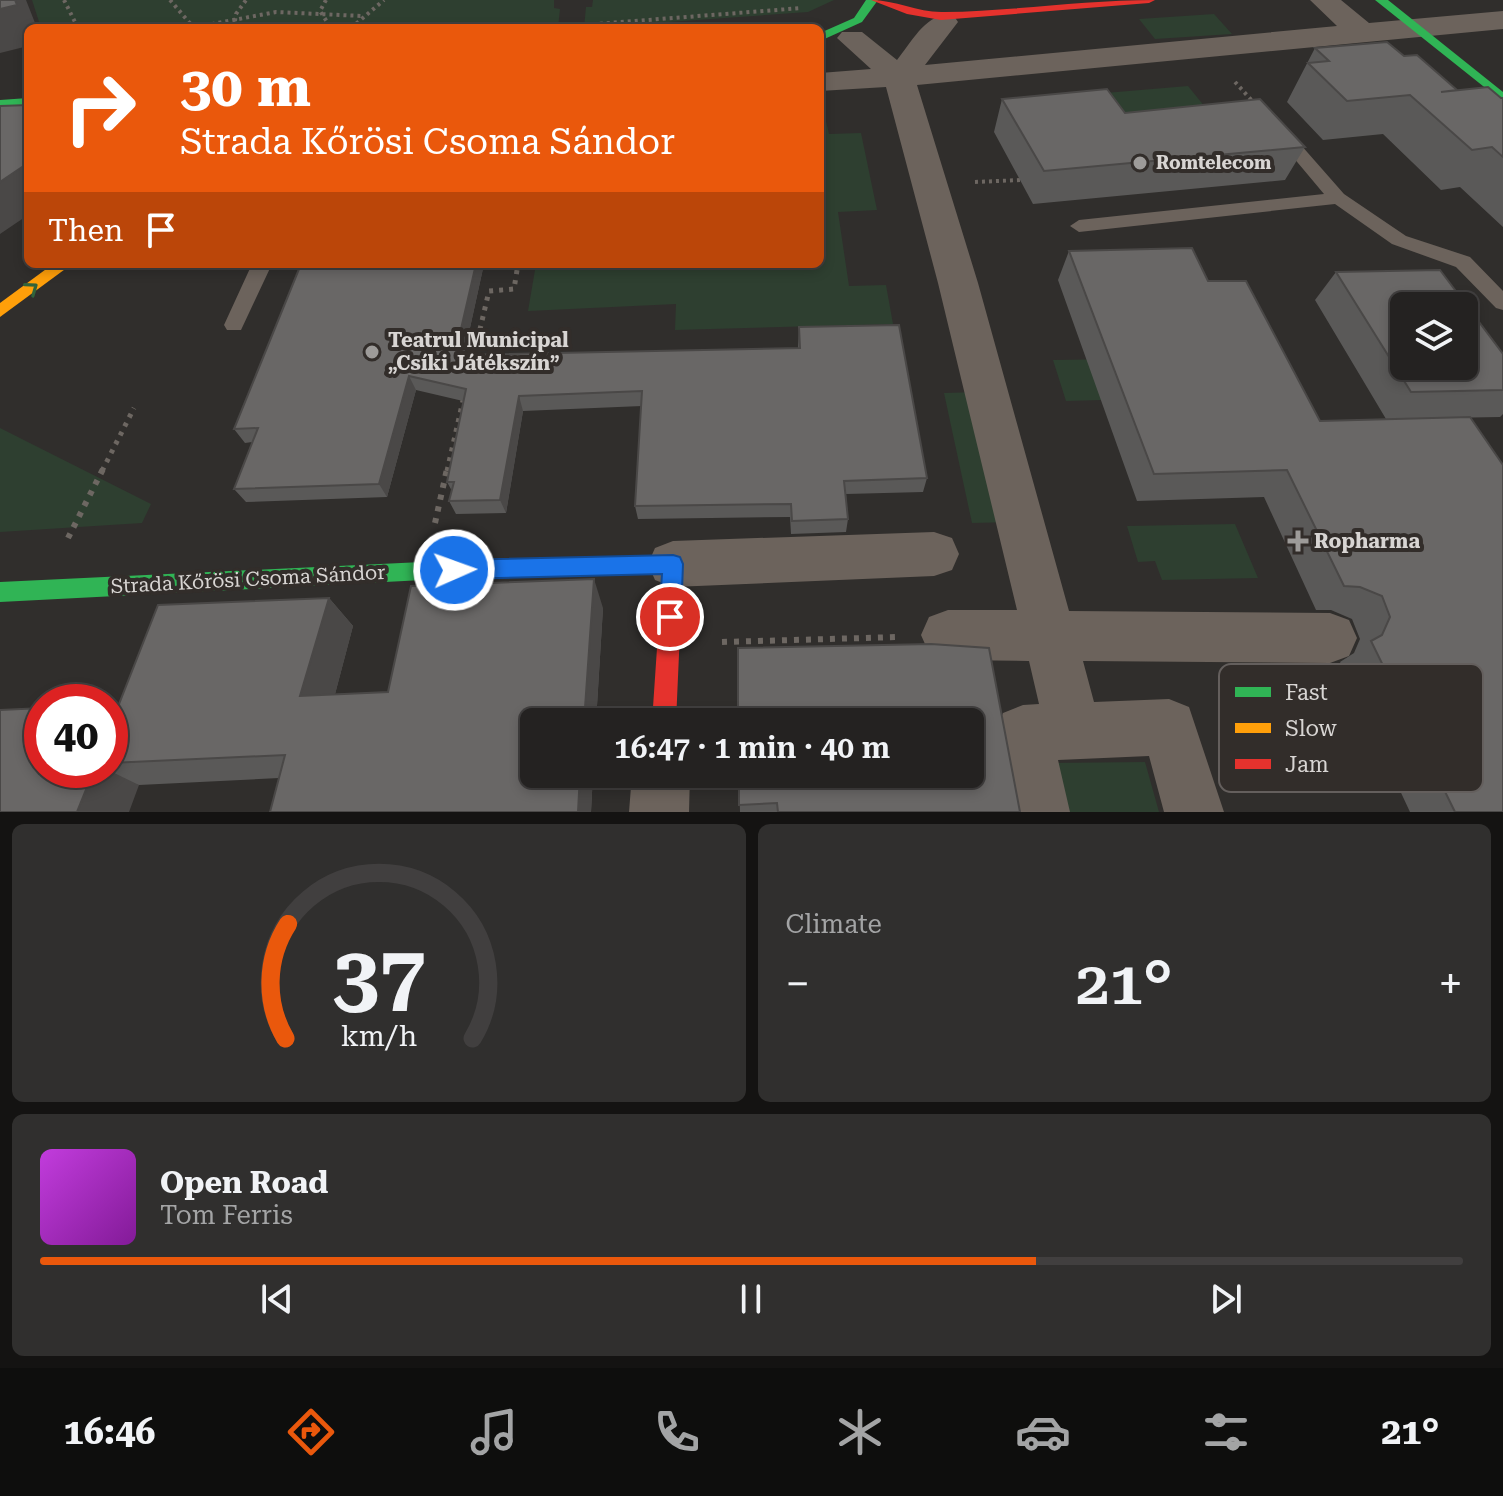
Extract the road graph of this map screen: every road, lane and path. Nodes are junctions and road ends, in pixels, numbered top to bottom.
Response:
1 (64, 0) edge
2 (170, 0) edge
3 (246, 0) edge
4 (326, 0) edge
5 (384, 0) edge
6 (874, 0) edge
7 (1149, 0) edge
8 (1324, 0) edge
9 (1381, 0) edge
10 (807, 7) dead end
11 (320, 11) junction
12 (236, 14) junction
13 (362, 16) junction
14 (1503, 20) edge
15 (944, 22) dead end
16 (76, 24) edge
17 (190, 24) edge
18 (205, 24) edge
19 (235, 24) edge
20 (328, 24) edge
21 (355, 24) edge
22 (594, 24) edge
23 (1417, 29) junction
24 (1362, 32) junction
25 (824, 35) edge
26 (852, 38) dead end
27 (899, 77) junction
28 (824, 82) edge
29 (1503, 98) edge
30 (24, 102) edge
31 (0, 104) edge
32 (1266, 116) edge
33 (1338, 198) junction
34 (1079, 226) dead end
35 (59, 268) edge
36 (260, 268) edge
37 (517, 268) edge
38 (1503, 303) edge
39 (0, 311) edge
40 (234, 325) dead end
41 (471, 365) edge
42 (465, 394) edge
43 (134, 408) dead end
44 (934, 554) dead end
45 (673, 564) junction
46 (425, 571) junction
47 (43, 589) junction
48 (0, 592) edge
49 (948, 635) joint
50 (1049, 636) junction
51 (883, 638) junction
52 (1330, 638) dead end
53 (669, 644) junction
54 (884, 649) edge
55 (665, 708) edge
56 (1074, 731) junction
57 (660, 788) edge
58 (659, 812) edge
59 (1040, 812) edge
60 (1194, 812) edge

1 - 16 path
2 - 17 path
3 - 12 path
4 - 11 path
5 - 13 path
6 - 7 street
6 - 25 street
8 - 24 street
9 - 23 street
10 - 22 path
11 - 12 path
11 - 13 path
11 - 20 path
12 - 18 path
12 - 19 path
13 - 21 path
14 - 23 street
15 - 27 street
23 - 24 street
23 - 29 street
24 - 27 street
26 - 27 street
27 - 28 street
27 - 50 street
30 - 31 street
32 - 33 lane
33 - 34 lane
33 - 38 lane
39 -> 35 street
36 - 40 lane
37 - 41 path
42 - 46 path
43 - 47 path
44 - 45 street
45 - 46 street, Strada Kőrösi Csoma Sándor
45 - 53 street
46 - 47 street, Strada Kőrösi Csoma Sándor
47 - 48 street, Strada Kőrösi Csoma Sándor
49 - 50 street
49 - 51 path
50 - 52 street
50 - 56 street
51 - 53 path
51 - 54 path
53 - 55 street
56 - 59 street
56 - 60 street
57 - 58 street

